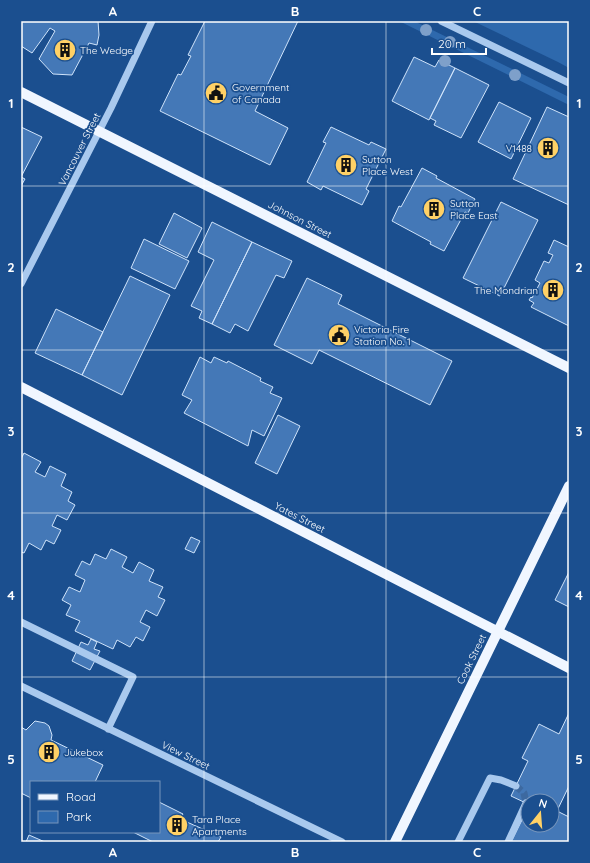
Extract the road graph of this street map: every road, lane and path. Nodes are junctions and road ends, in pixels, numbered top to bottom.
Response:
1 (152, 21) edge
2 (441, 21) edge
3 (569, 83) edge
4 (21, 92) edge
5 (98, 132) junction
6 (21, 284) edge
7 (569, 368) edge
8 (21, 387) edge
9 (569, 486) edge
10 (21, 622) edge
11 (498, 633) junction
12 (569, 668) edge
13 (21, 686) edge
14 (108, 728) junction
15 (516, 786) tunnel mouth
16 (520, 816) edge
17 (342, 842) edge
18 (395, 842) edge
19 (458, 842) edge
20 (508, 842) edge

1 - 5 street, Vancouver Street
2 - 3 street
4 - 5 main road, Johnson Street
5 - 6 street, Vancouver Street
5 - 7 main road, Johnson Street
8 - 11 main road, Yates Street
9 - 11 main road, Cook Street
10 - 14 street
11 - 12 main road, Yates Street
11 - 18 main road, Cook Street
13 - 14 street, View Street
14 - 17 street, View Street
15 - 19 street
16 - 20 street

